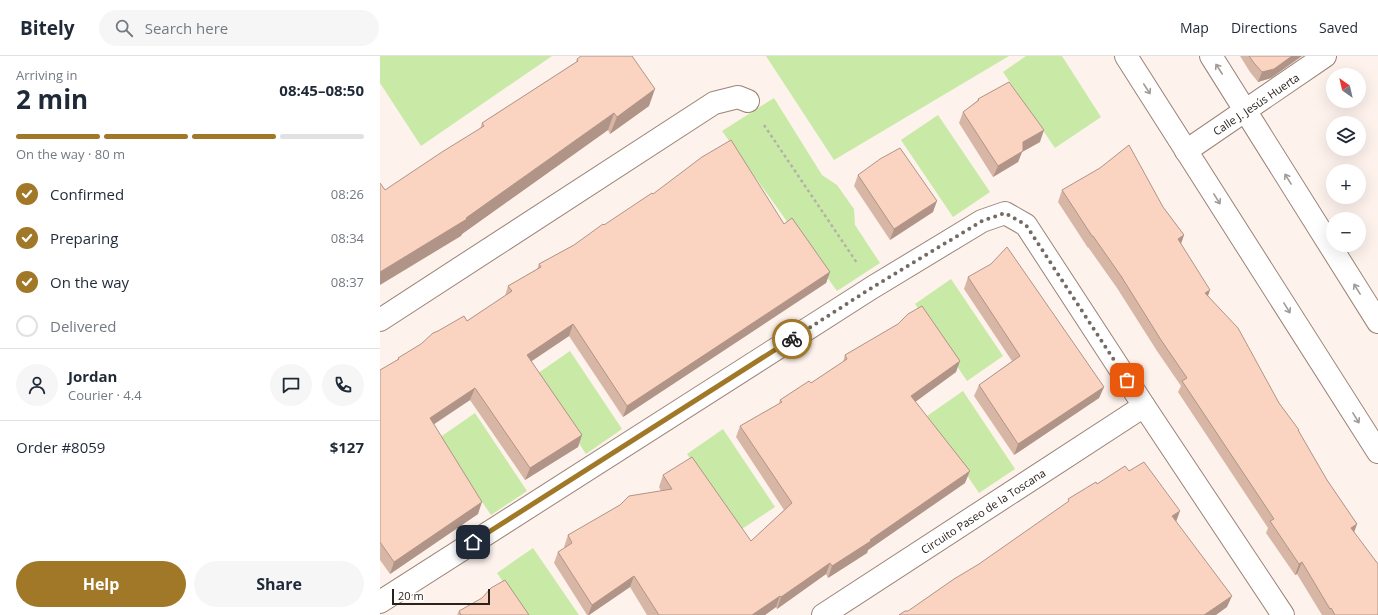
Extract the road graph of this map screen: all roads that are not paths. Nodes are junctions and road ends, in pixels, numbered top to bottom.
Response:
1 (1126, 56) edge
2 (1211, 56) edge
3 (1325, 56) edge
4 (748, 101) road end
5 (1246, 110) junction
6 (1186, 151) junction
7 (1376, 313) edge
8 (380, 320) edge
9 (1144, 406) junction
10 (1378, 452) edge
11 (380, 602) edge
12 (822, 615) edge
13 (1283, 615) edge

1 -> 6 street
5 -> 2 street
3 - 5 street, Calle J. Jesús Huerta
4 - 8 street
5 - 6 street, Calle J. Jesús Huerta
7 -> 5 street
6 -> 10 street
9 - 11 street
9 - 12 street, Circuito Paseo de la Toscana
9 - 13 street

